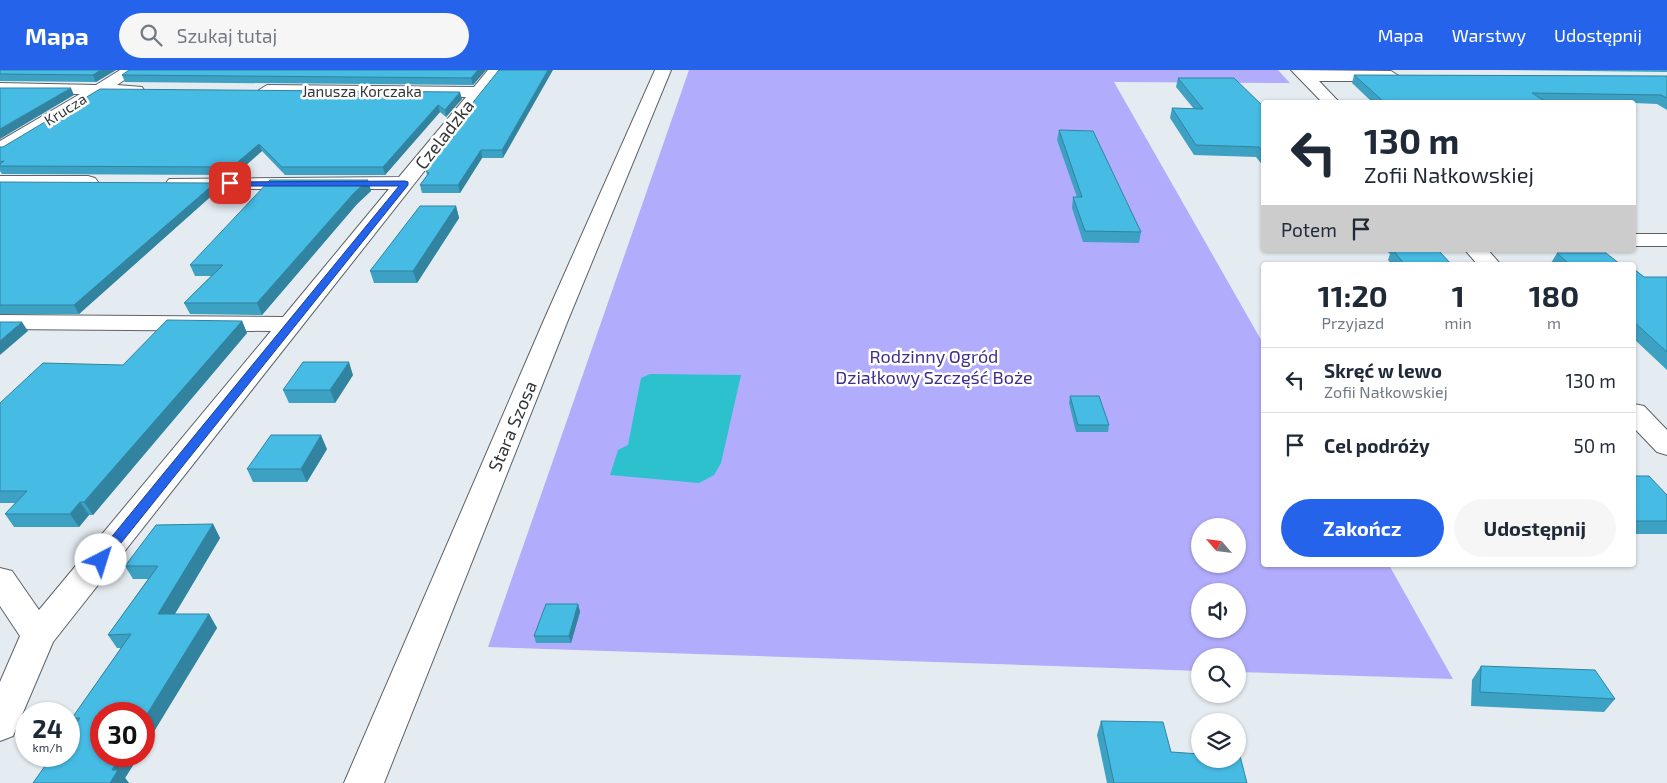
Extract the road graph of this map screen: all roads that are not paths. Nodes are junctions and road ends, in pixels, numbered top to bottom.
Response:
1 (131, 70) edge
2 (496, 70) edge
3 (663, 70) edge
4 (1302, 73) edge
5 (1411, 76) edge
6 (0, 88) edge
7 (96, 89) junction
8 (154, 90) edge
9 (252, 90) edge
10 (478, 92) junction
11 (1329, 100) edge
12 (0, 149) edge
13 (0, 182) edge
14 (110, 182) edge
15 (160, 183) edge
16 (405, 183) junction
17 (1636, 240) edge
18 (1667, 240) edge
19 (1478, 252) edge
20 (1487, 262) edge
21 (0, 322) edge
22 (291, 324) junction
23 (1636, 414) edge
24 (1667, 446) edge
25 (0, 580) edge
26 (38, 635) junction
27 (0, 725) edge
28 (364, 783) edge

1 - 7 street, Krucza
2 - 10 street, Czeladzka
3 - 28 street, Stara Szosa
4 - 5 street
4 - 11 street
6 - 7 street
7 - 8 street
7 - 12 street, Krucza
9 - 10 street, Janusza Korczaka
10 - 16 street, Czeladzka
13 - 14 street
15 - 16 street
16 - 22 street, Czeladzka
17 - 18 street
19 - 20 street
21 - 22 street
22 - 26 street, Czeladzka
23 - 24 street
25 - 26 street
26 - 27 street, Czeladzka

